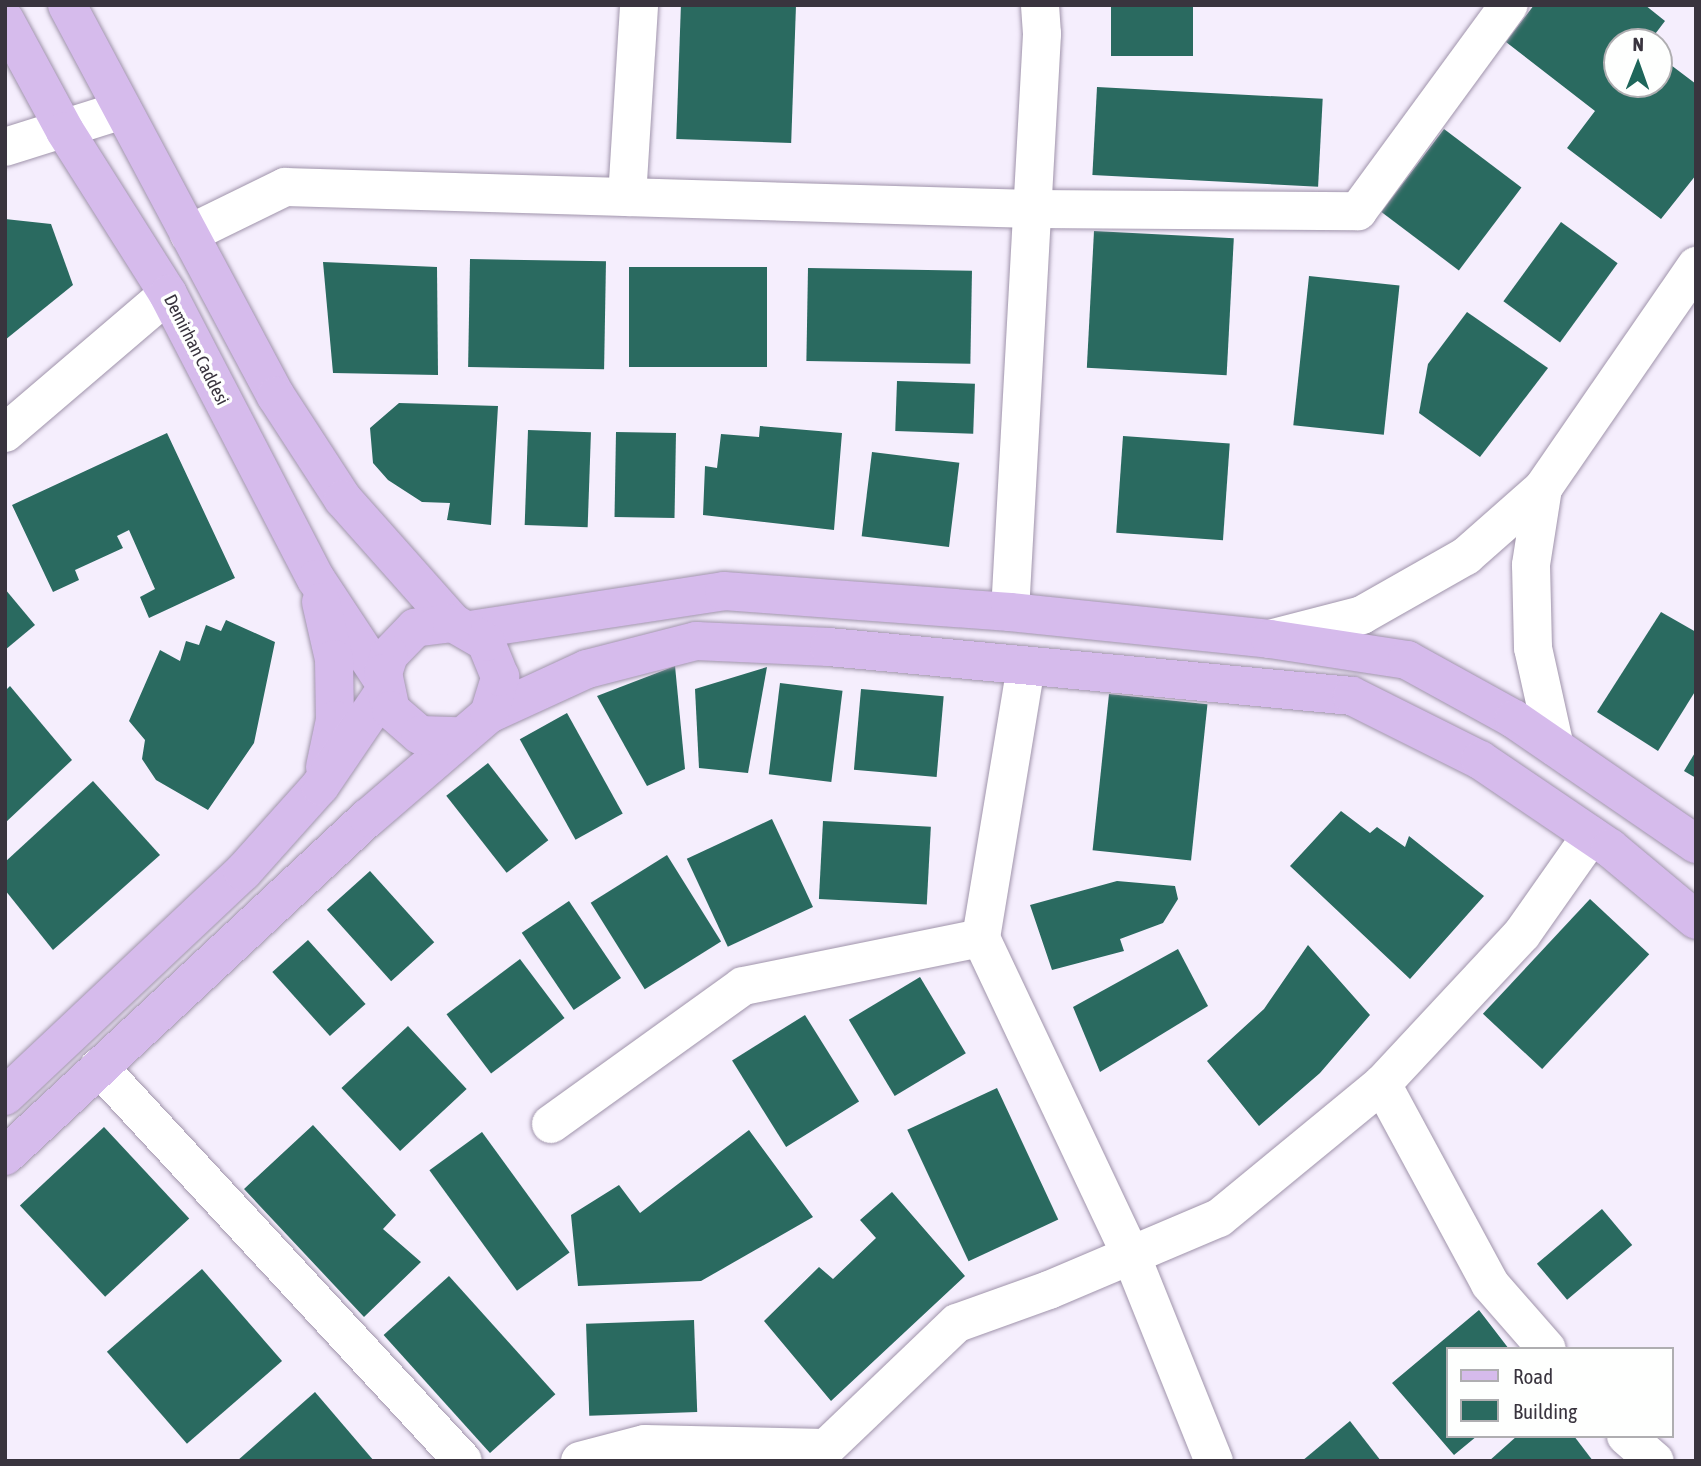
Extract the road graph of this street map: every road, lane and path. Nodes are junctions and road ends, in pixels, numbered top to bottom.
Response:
1 (66, 5) edge
2 (639, 5) edge
3 (1040, 5) edge
4 (1509, 5) edge
5 (5, 20) edge
6 (122, 110) junction
7 (65, 131) junction
8 (5, 147) edge
9 (627, 197) junction
10 (1032, 209) junction
11 (189, 234) junction
12 (1696, 267) edge
13 (167, 294) junction
14 (5, 433) edge
15 (1543, 488) junction
16 (316, 579) junction
17 (1010, 612) junction
18 (462, 627) junction
19 (1270, 639) junction
20 (1026, 666) junction
21 (384, 687) junction
22 (489, 714) junction
23 (458, 736) junction
24 (1555, 747) junction
25 (320, 786) junction
26 (1591, 836) junction
27 (1696, 844) edge
28 (1696, 920) edge
29 (981, 938) junction
30 (99, 1068) junction
31 (1382, 1084) junction
32 (5, 1096) edge
33 (551, 1124) dead end
34 (5, 1156) edge
35 (1130, 1255) junction
36 (1545, 1347) edge
37 (1628, 1438) edge
38 (682, 1452) edge
39 (834, 1455) edge
40 (463, 1461) edge
41 (580, 1461) edge
42 (1214, 1461) edge
43 (1655, 1461) edge

1 - 6 main road
2 - 9 street
3 - 10 street
4 - 10 street
5 - 7 main road, Demirhan Caddesi
6 - 7 street
6 - 11 main road
7 - 8 street
7 - 13 main road, Demirhan Caddesi
9 - 10 street
9 - 11 street
10 - 17 street
11 - 18 main road
12 - 15 street
13 - 14 street
13 - 16 main road, Demirhan Caddesi
15 - 19 street
15 - 24 street
16 - 21 main road, Demirhan Caddesi
16 - 25 main road
17 - 18 main road
17 - 19 main road
18 - 21 main road
18 - 22 main road
19 - 24 main road
20 - 22 main road
20 - 26 main road
20 - 29 street
21 - 23 main road
21 - 25 main road
22 - 23 main road
23 - 30 main road
24 - 27 main road
25 - 32 main road
26 - 28 main road
26 - 31 street
29 - 33 street
29 - 35 street
30 - 34 main road
30 - 40 street
31 - 35 street
31 - 36 street
35 - 39 street
35 - 42 street
37 - 43 street
38 - 39 street
38 - 41 street

